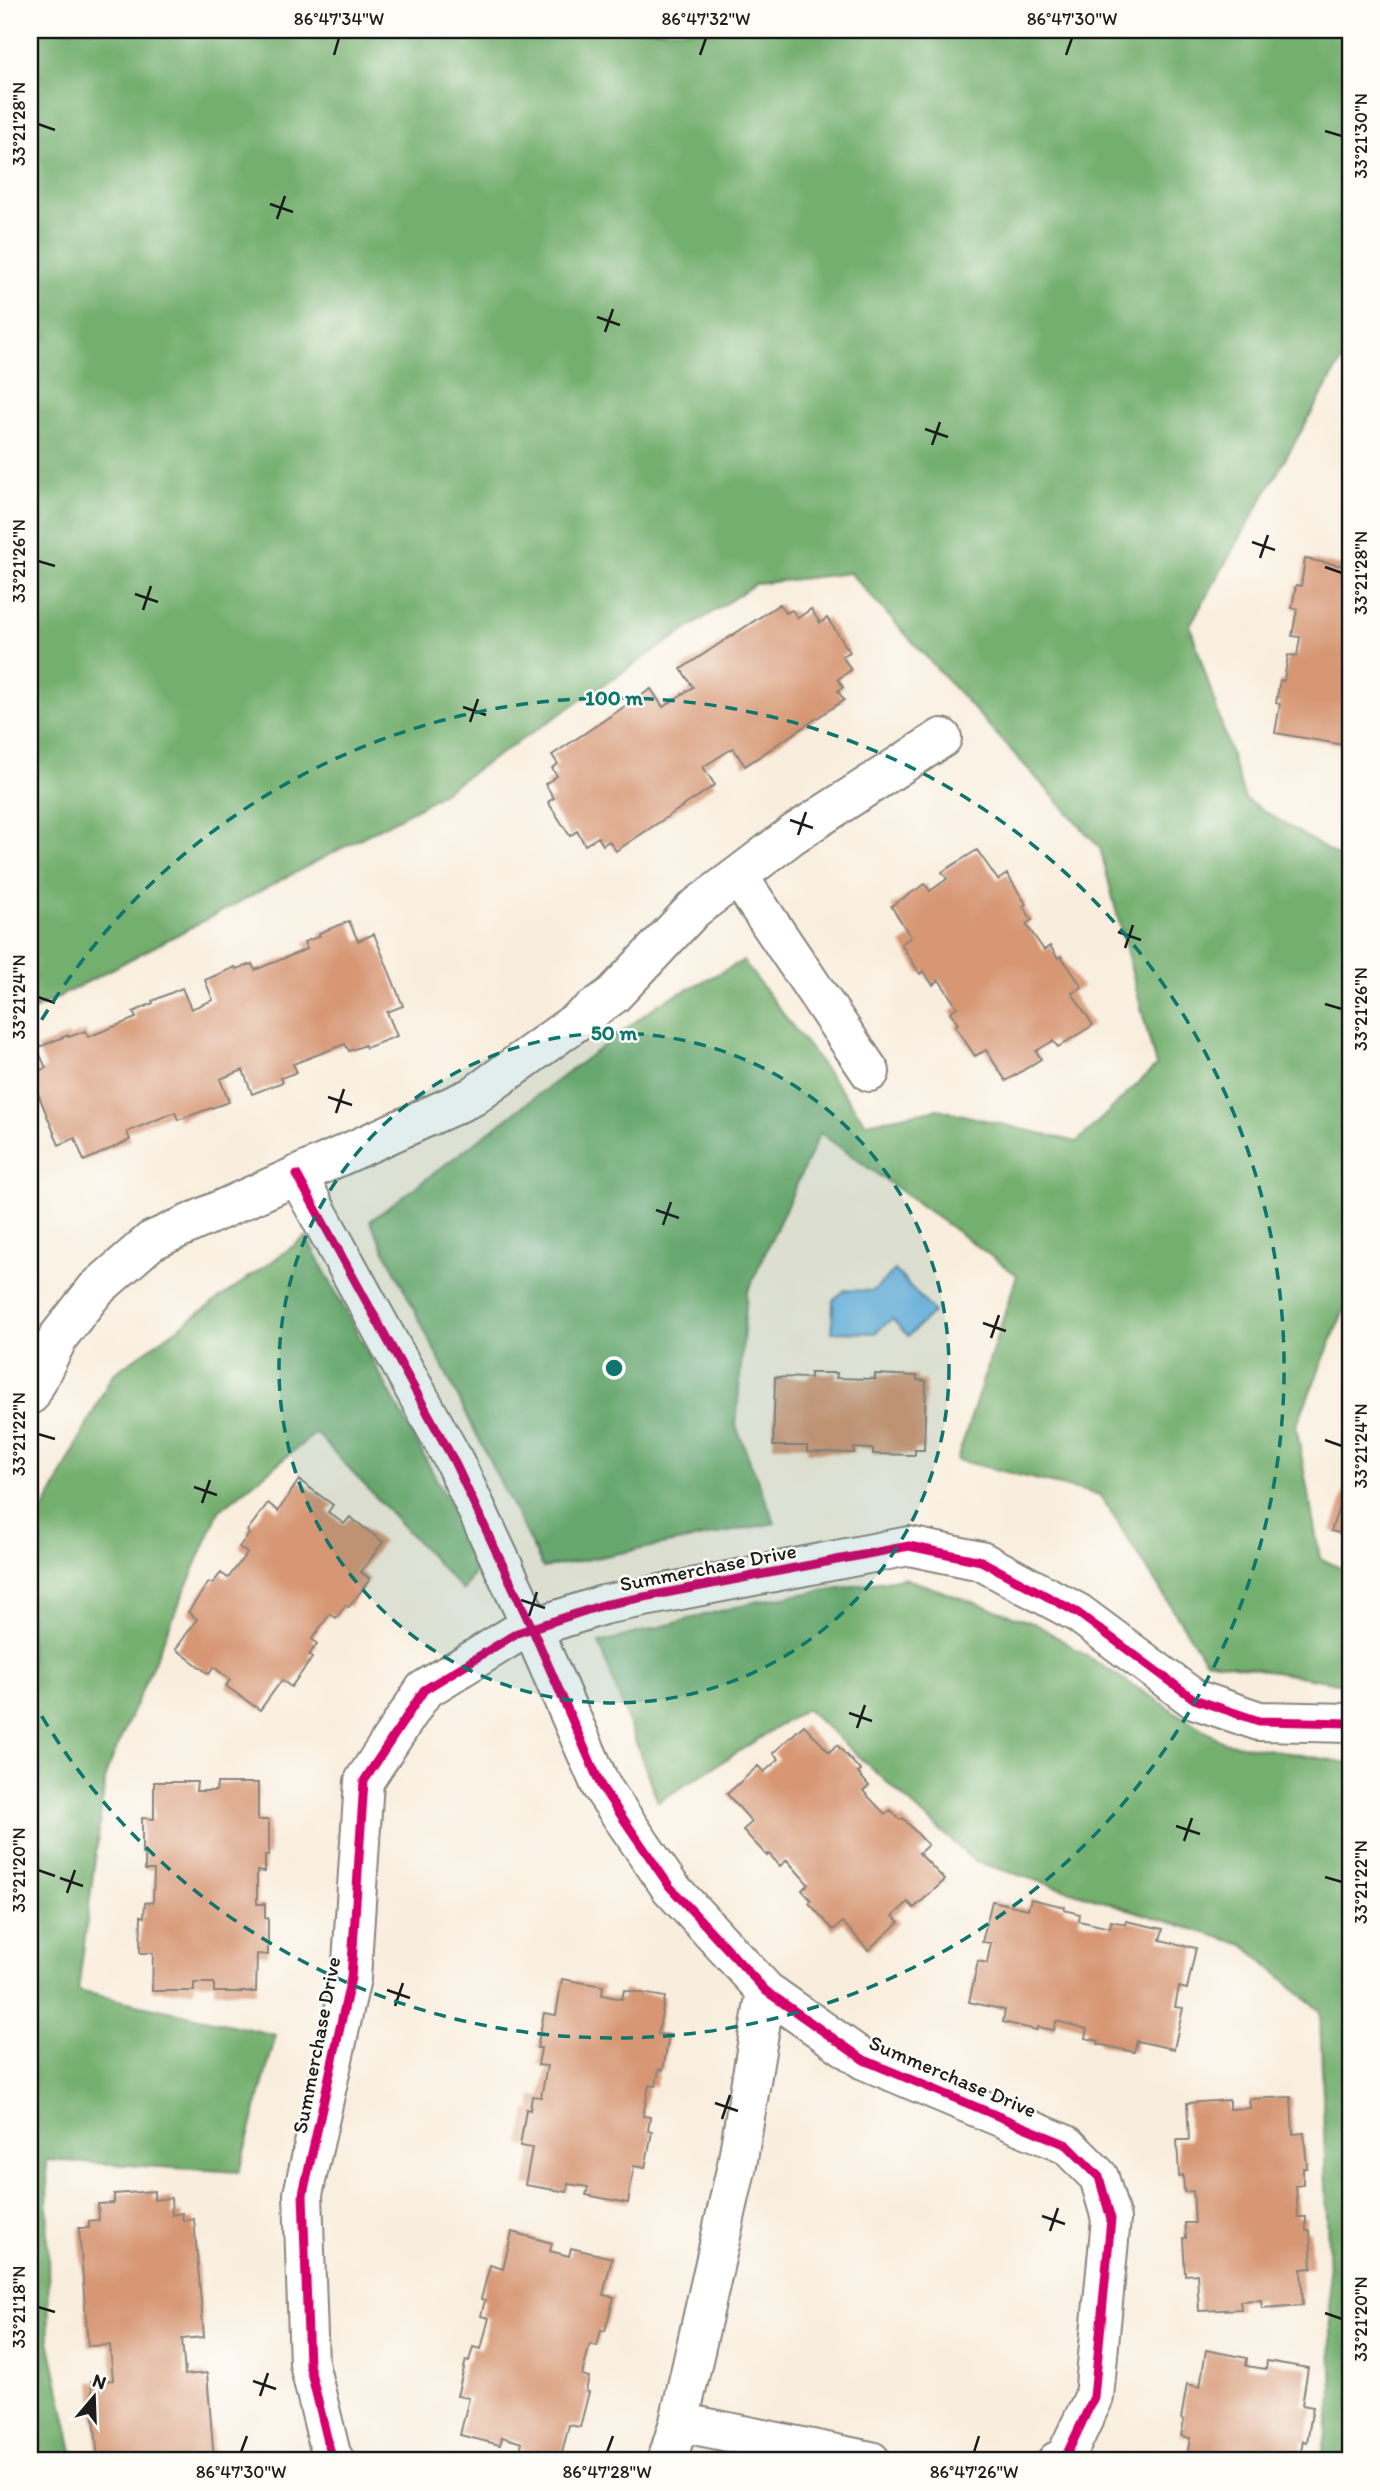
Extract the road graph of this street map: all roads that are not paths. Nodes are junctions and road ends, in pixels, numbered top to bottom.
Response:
1 (942, 738) dead end
2 (738, 876) junction
3 (870, 1072) dead end
4 (298, 1175) junction
5 (30, 1395) edge
6 (532, 1628) junction
7 (1350, 1723) edge
8 (766, 1991) junction
9 (678, 2422) junction
10 (335, 2461) edge
11 (667, 2461) edge
12 (871, 2461) edge
13 (1057, 2461) edge

1 - 2 street
2 - 3 street
2 - 4 street
4 - 5 street
4 - 6 street, Summerchase Drive
6 - 7 street, Summerchase Drive
6 - 8 street, Summerchase Drive
6 - 10 street, Summerchase Drive
8 - 9 street
8 - 13 street, Summerchase Drive
9 - 11 street
9 - 12 street

